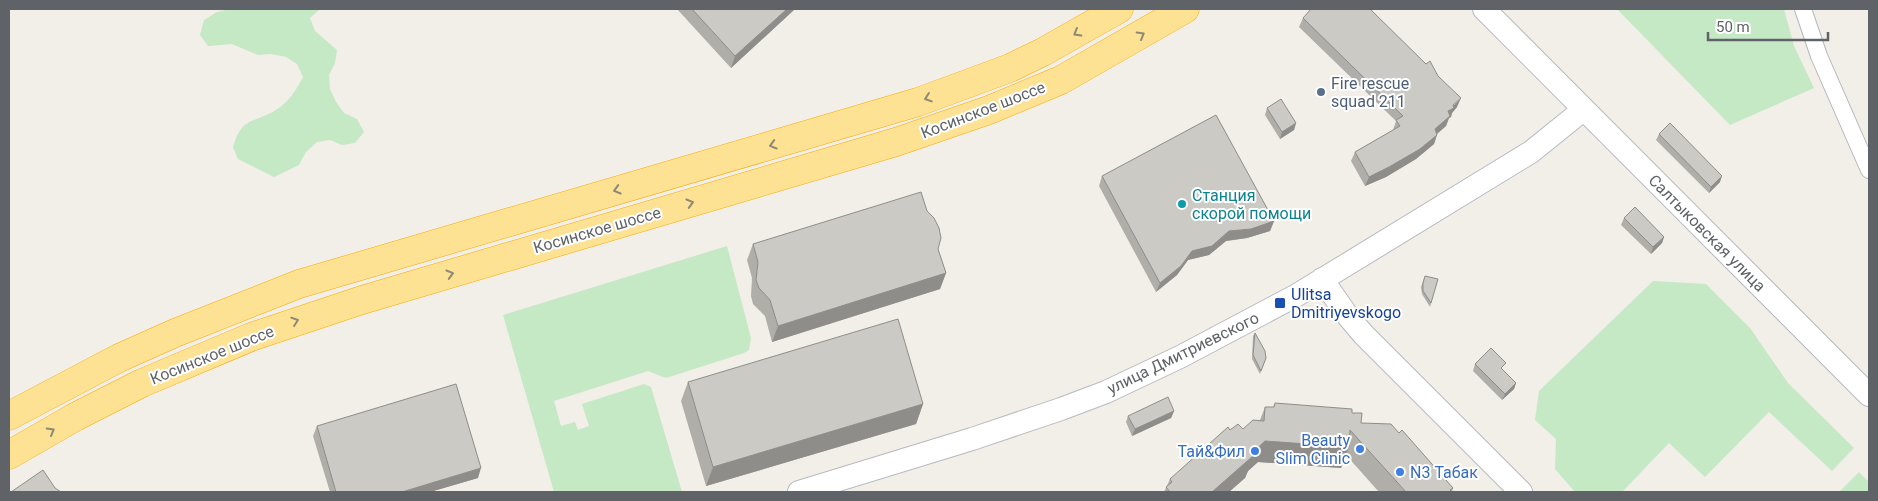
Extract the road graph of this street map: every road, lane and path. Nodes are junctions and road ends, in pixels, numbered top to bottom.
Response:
1 (1119, 9) edge
2 (1185, 9) edge
3 (1484, 9) edge
4 (1497, 9) edge
5 (1803, 9) edge
6 (1545, 69) junction
7 (1583, 110) junction
8 (1869, 170) edge
9 (1322, 279) junction
10 (1869, 396) edge
11 (9, 416) edge
12 (9, 455) edge
13 (799, 492) edge
14 (1521, 492) edge

1 -> 11 highway, Косинское шоссе
12 -> 2 highway, Косинское шоссе
3 - 6 street, Салтыковская улица
4 - 6 street, Салтыковская улица
5 - 8 street
6 - 7 street, Салтыковская улица
7 - 9 street, улица Дмитриевского
7 - 10 street, Салтыковская улица
9 - 13 street, улица Дмитриевского
9 - 14 street

